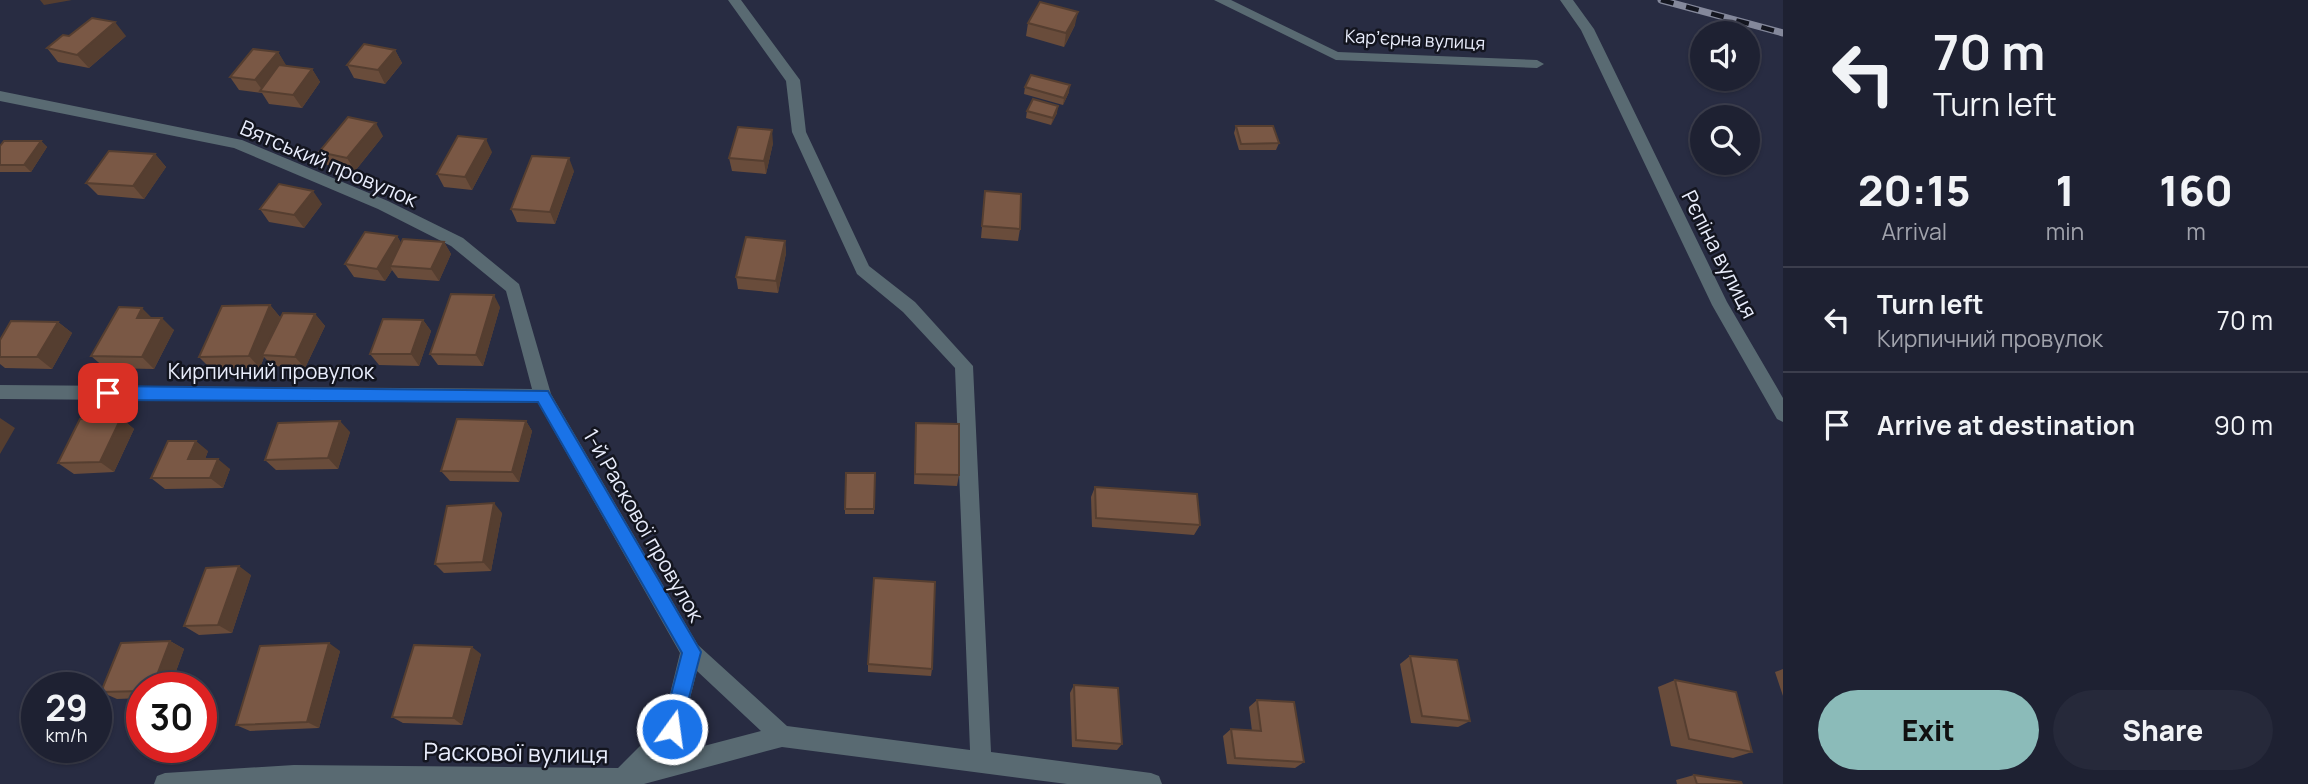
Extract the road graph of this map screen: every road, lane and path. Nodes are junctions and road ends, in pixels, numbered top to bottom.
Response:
1 (734, 0) edge
2 (1220, 0) edge
3 (1566, 0) edge
4 (1537, 64) dead end
5 (0, 96) edge
6 (0, 392) edge
7 (543, 396) junction
8 (1783, 414) edge
9 (691, 652) junction
10 (782, 736) junction
11 (981, 762) junction
12 (622, 782) edge
13 (165, 784) edge
14 (1151, 784) edge

1 - 11 street
2 - 4 street, Карʼєрна вулиця
3 - 8 street, Рєпіна вулиця
5 - 7 street, Вятський провулок
6 - 7 street, Кирпичний провулок
7 - 9 street, 1-й Раскової провулок
9 - 10 street
9 - 12 street, 1-й Раскової провулок
10 - 11 street, Раскової вулиця
10 - 12 street, Раскової вулиця
11 - 14 street, Раскової вулиця
12 - 13 street, Раскової вулиця

